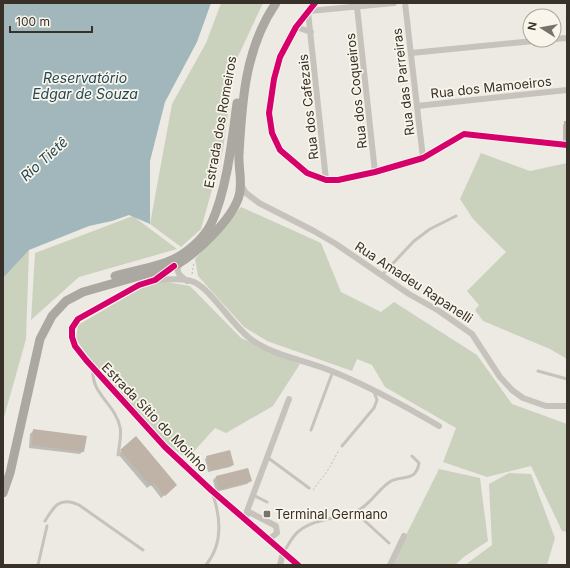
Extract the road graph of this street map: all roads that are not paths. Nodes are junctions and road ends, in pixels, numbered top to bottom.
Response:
1 (268, 3) edge
2 (276, 3) edge
3 (315, 3) edge
4 (394, 3) edge
5 (405, 3) edge
6 (357, 7) junction
7 (308, 11) junction
8 (296, 28) junction
9 (311, 32) junction
10 (522, 42) edge
11 (411, 53) junction
12 (567, 90) edge
13 (417, 106) junction
14 (567, 145) edge
15 (423, 158) junction
16 (375, 172) junction
17 (224, 180) junction
18 (326, 180) junction
19 (241, 182) junction
20 (220, 195) junction
21 (252, 199) junction
22 (236, 202) junction
23 (456, 216) dead end
24 (165, 262) junction
25 (176, 265) junction
26 (382, 275) junction
27 (152, 277) junction
28 (186, 280) junction
29 (93, 368) junction
30 (333, 371) junction
31 (538, 371) dead end
32 (567, 379) edge
33 (371, 390) junction
34 (289, 399) dead end
35 (567, 406) edge
36 (439, 426) dead end
37 (311, 430) dead end
38 (342, 446) road end
39 (118, 455) dead end
40 (412, 456) dead end
41 (266, 458) junction
42 (3, 476) edge
43 (309, 488) road end
44 (211, 490) junction
45 (3, 493) edge
46 (253, 495) junction
47 (267, 502) dead end
48 (247, 511) junction
49 (355, 512) junction
50 (45, 521) dead end
51 (246, 521) junction
52 (47, 526) dead end
53 (404, 536) dead end
54 (268, 540) junction
55 (388, 543) dead end
56 (144, 550) dead end
57 (283, 553) junction
58 (38, 565) edge
59 (206, 565) edge
60 (280, 565) edge
61 (298, 565) edge
62 (390, 565) edge

1 - 17 main road, Estrada dos Romeiros
2 - 19 main road, Estrada dos Romeiros
3 - 7 street
4 - 6 street
5 - 11 street, Rua das Parreiras
6 - 7 street
6 - 16 street, Rua dos Coqueiros
7 - 8 street
7 - 9 street, Rua dos Cafezais
8 - 9 street
8 - 18 street
9 - 18 street, Rua dos Cafezais
10 - 11 street
11 - 13 street, Rua das Parreiras
12 - 13 street, Rua dos Mamoeiros
13 - 15 street, Rua das Parreiras
14 - 15 street
15 - 16 street
16 - 18 street
17 - 19 main road
17 - 20 main road, Estrada dos Romeiros
19 - 21 street
19 - 22 main road, Estrada dos Romeiros
20 - 22 main road
20 - 24 main road, Estrada dos Romeiros
21 - 22 street
21 - 26 street, Rua Amadeu Rapanelli
22 - 25 main road, Estrada dos Romeiros
23 - 26 lane
24 - 27 main road
24 - 42 main road, Estrada dos Romeiros
25 - 27 main road, Estrada dos Romeiros
25 - 28 street
26 - 35 street, Rua Amadeu Rapanelli
27 - 28 street
27 - 29 street, Estrada Sítio do Moinho
27 - 45 main road, Estrada dos Romeiros
28 - 30 street
29 - 39 lane
29 - 44 street, Estrada Sítio do Moinho
30 - 33 street
30 - 37 lane
31 - 32 lane
33 - 36 street
33 - 38 lane
34 - 41 street
40 - 49 lane
41 - 43 lane
41 - 46 street
44 - 51 street, Estrada Sítio do Moinho
44 - 59 lane
46 - 47 lane
46 - 48 street
48 - 51 street
48 - 54 street
49 - 55 lane
49 - 57 lane
50 - 56 lane
51 - 54 street, Estrada Sítio do Moinho
52 - 58 lane
53 - 62 street
54 - 57 street, Estrada Sítio do Moinho
57 - 60 street
57 - 61 street, Estrada Sítio do Moinho

